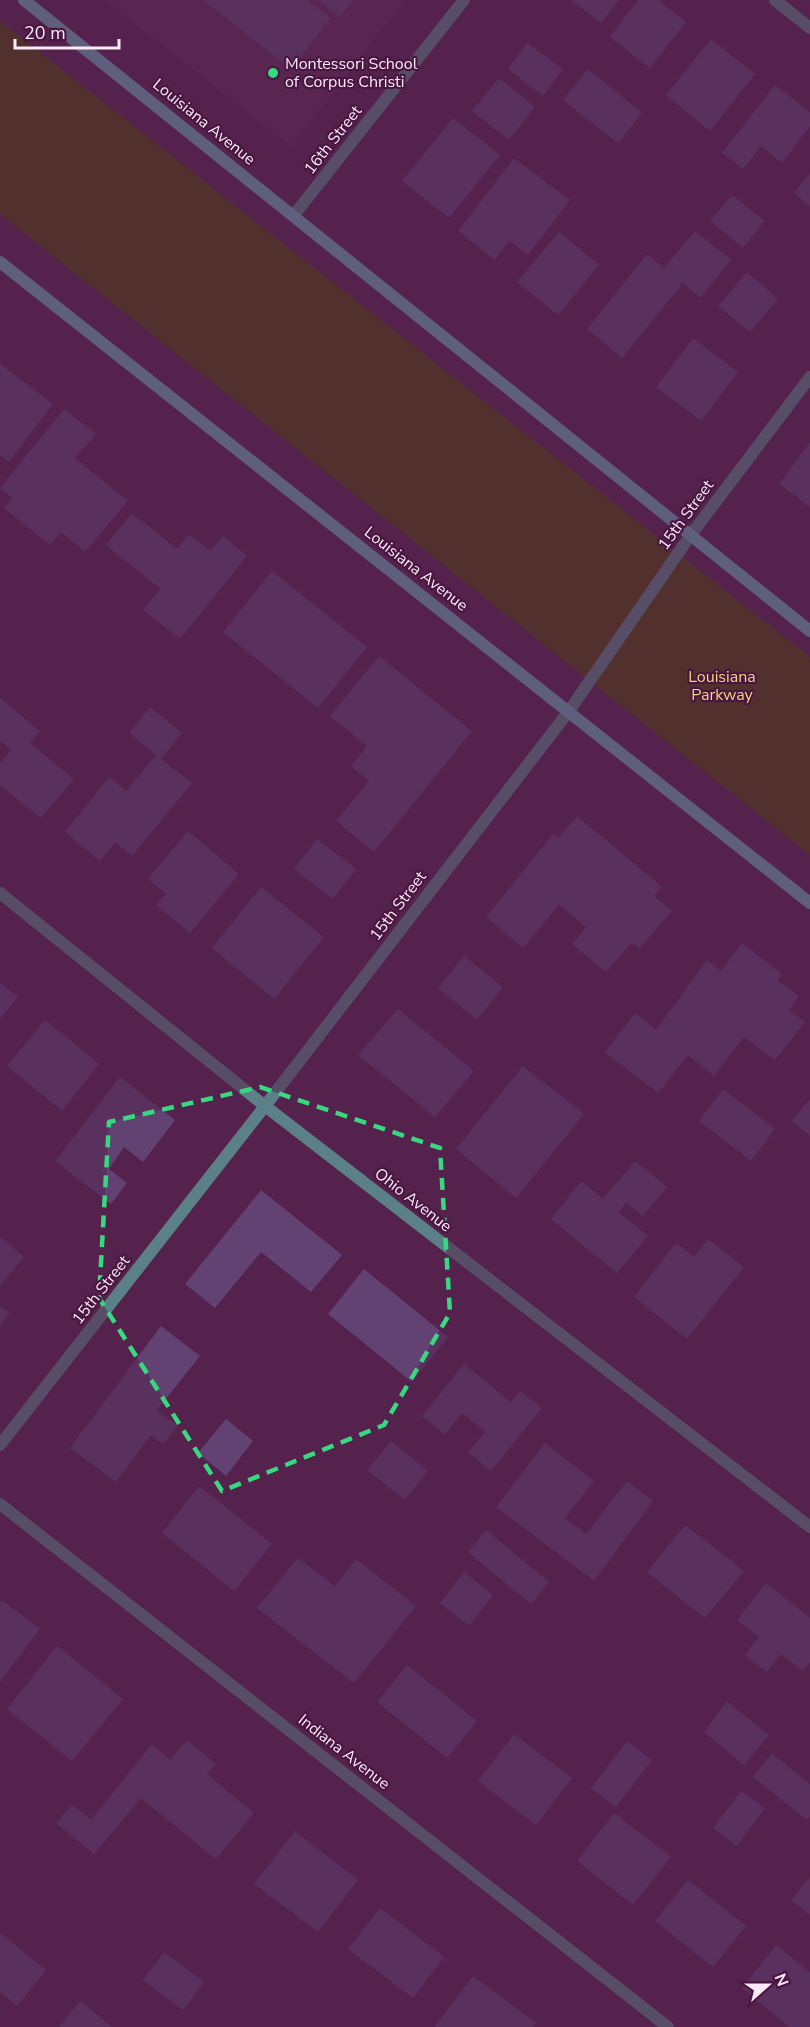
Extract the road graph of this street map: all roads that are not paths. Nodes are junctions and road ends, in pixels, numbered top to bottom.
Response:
1 (24, 0) edge
2 (464, 0) edge
3 (775, 0) edge
4 (810, 28) edge
5 (294, 215) junction
6 (0, 262) edge
7 (810, 377) edge
8 (690, 536) junction
9 (810, 631) edge
10 (569, 711) junction
11 (0, 893) edge
12 (810, 903) edge
13 (265, 1107) junction
14 (0, 1445) edge
15 (0, 1504) edge
16 (810, 1527) edge
17 (668, 2027) edge

1 - 5 main road, Louisiana Avenue
2 - 5 street, 16th Street
3 - 4 street
5 - 8 main road, Louisiana Avenue
6 - 10 main road, Louisiana Avenue
7 - 8 street, 15th Street
8 - 9 main road, Louisiana Avenue
8 - 10 street, 15th Street
10 - 12 main road, Louisiana Avenue
10 - 13 street, 15th Street
11 - 13 street, Ohio Avenue
13 - 14 street, 15th Street
13 - 16 street, Ohio Avenue
15 - 17 street, Indiana Avenue

